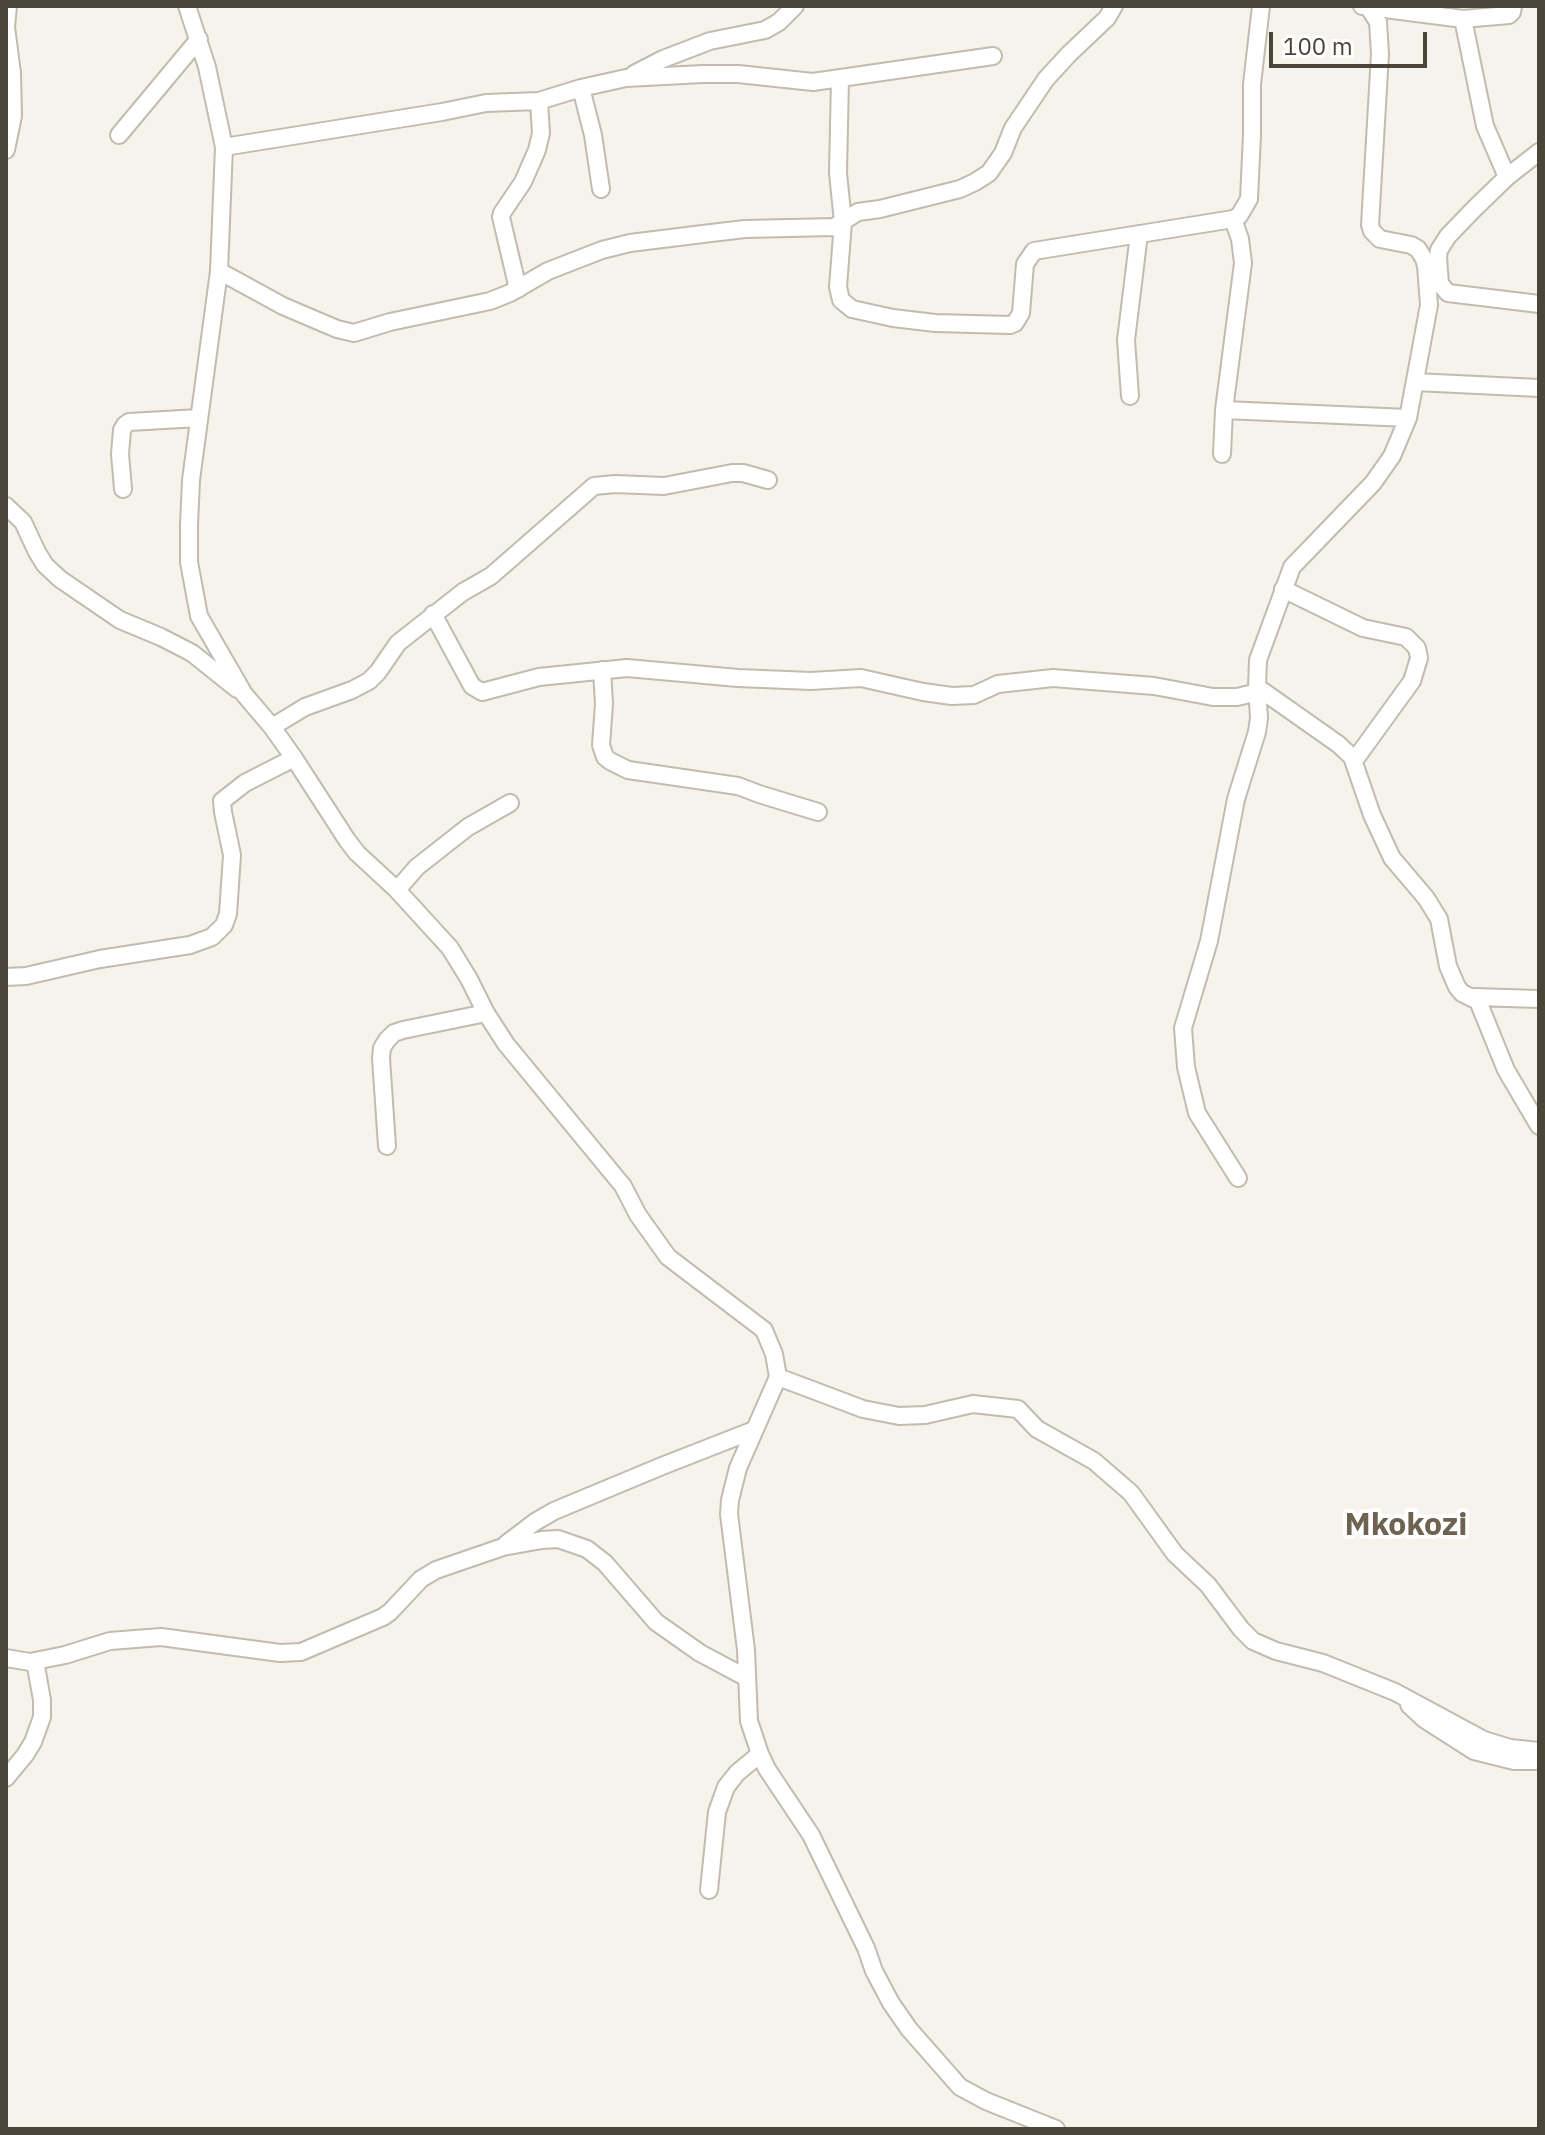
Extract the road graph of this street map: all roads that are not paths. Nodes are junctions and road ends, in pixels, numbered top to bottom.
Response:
1 (8, 6) edge
2 (187, 6) edge
3 (795, 6) edge
4 (1114, 6) edge
5 (1261, 6) edge
6 (1513, 6) edge
7 (1364, 7) edge
8 (1463, 19) junction
9 (6, 27) edge
10 (199, 39) junction
11 (993, 56) dead end
12 (626, 78) junction
13 (840, 79) junction
14 (581, 88) junction
15 (539, 101) junction
16 (8, 134) edge
17 (119, 135) dead end
18 (224, 147) junction
19 (6, 150) edge
20 (1539, 152) edge
21 (1507, 177) junction
22 (601, 189) dead end
23 (1233, 219) junction
24 (843, 222) junction
25 (1139, 234) junction
26 (219, 271) junction
27 (518, 289) junction
28 (1539, 304) edge
29 (1415, 382) junction
30 (1539, 388) edge
31 (1130, 396) dead end
32 (1224, 410) junction
33 (199, 418) junction
34 (1408, 418) junction
35 (1222, 454) dead end
36 (768, 480) dead end
37 (123, 489) dead end
38 (6, 506) edge
39 (1283, 589) junction
40 (433, 614) junction
41 (602, 670) junction
42 (1257, 690) junction
43 (244, 694) junction
44 (272, 727) junction
45 (294, 758) junction
46 (1354, 761) junction
47 (510, 803) dead end
48 (818, 812) dead end
49 (397, 890) junction
50 (6, 977) edge
51 (1474, 997) junction
52 (1539, 999) edge
53 (486, 1013) junction
54 (1539, 1126) edge
55 (387, 1146) dead end
56 (1238, 1178) dead end
57 (778, 1377) junction
58 (754, 1430) junction
59 (503, 1547) junction
60 (6, 1658) edge
61 (35, 1661) junction
62 (747, 1678) junction
63 (1395, 1692) junction
64 (1539, 1751) edge
65 (760, 1754) junction
66 (1539, 1761) edge
67 (6, 1778) edge
68 (709, 1890) dead end
69 (1056, 2129) edge

1 - 9 street
2 - 10 street
3 - 12 street
4 - 24 street
5 - 23 street
6 - 8 street
7 - 8 street
7 - 29 street
8 - 21 street
9 - 16 street
10 - 17 street
10 - 18 street
11 - 13 street
12 - 13 street
12 - 14 street
13 - 24 street
14 - 15 street
14 - 22 street
15 - 18 street
15 - 27 street
16 - 19 street
18 - 26 street
20 - 21 street
21 - 28 street
23 - 25 street
23 - 32 street
24 - 25 street
24 - 27 street
25 - 31 street
26 - 27 street
26 - 33 street
29 - 30 street
29 - 34 street
32 - 34 street
32 - 35 street
33 - 37 street
33 - 43 street
34 - 39 street
36 - 40 street
38 - 43 street
39 - 42 street
39 - 46 street
40 - 41 street
40 - 44 street
41 - 42 street
41 - 48 street
42 - 46 street
42 - 56 street
43 - 44 street
44 - 45 street
45 - 49 street
45 - 50 street
46 - 51 street
47 - 49 street
49 - 53 street
51 - 52 street
51 - 54 street
53 - 55 street
53 - 57 street
57 - 58 street
57 - 63 street
58 - 59 street
58 - 62 street
59 - 61 street
59 - 62 street
60 - 61 street
61 - 67 street
62 - 65 street
63 - 64 street
63 - 66 street
65 - 68 street
65 - 69 street

